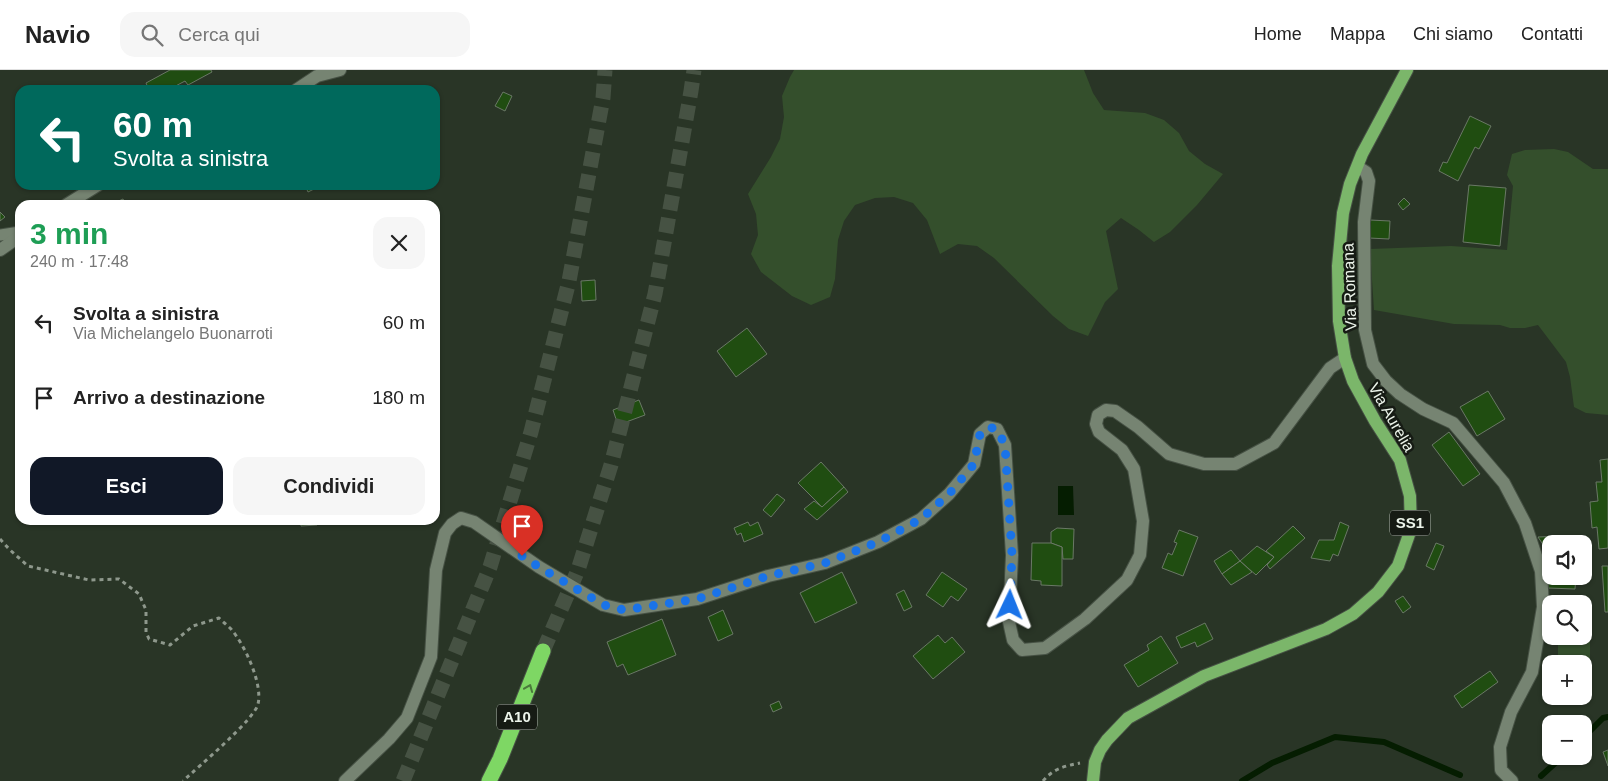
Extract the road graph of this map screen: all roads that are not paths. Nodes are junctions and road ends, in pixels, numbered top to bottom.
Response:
1 (340, 70) edge
2 (1407, 70) edge
3 (304, 85) edge
4 (1358, 167) junction
5 (90, 190) edge
6 (74, 200) edge
7 (15, 233) edge
8 (0, 235) edge
9 (15, 240) edge
10 (0, 250) edge
11 (1345, 358) junction
12 (543, 651) tunnel mouth
13 (345, 781) edge
14 (489, 781) edge
15 (1093, 781) edge
16 (1512, 781) edge

1 - 3 street
2 - 4 main road, Via Aurelia / SS1
4 - 11 main road, Via Aurelia / SS1
4 - 16 street, Via Romana
5 - 6 street
7 - 8 lane
9 - 10 street
11 - 13 street
11 - 15 main road, Via Aurelia / SS1
14 -> 12 highway, A10

